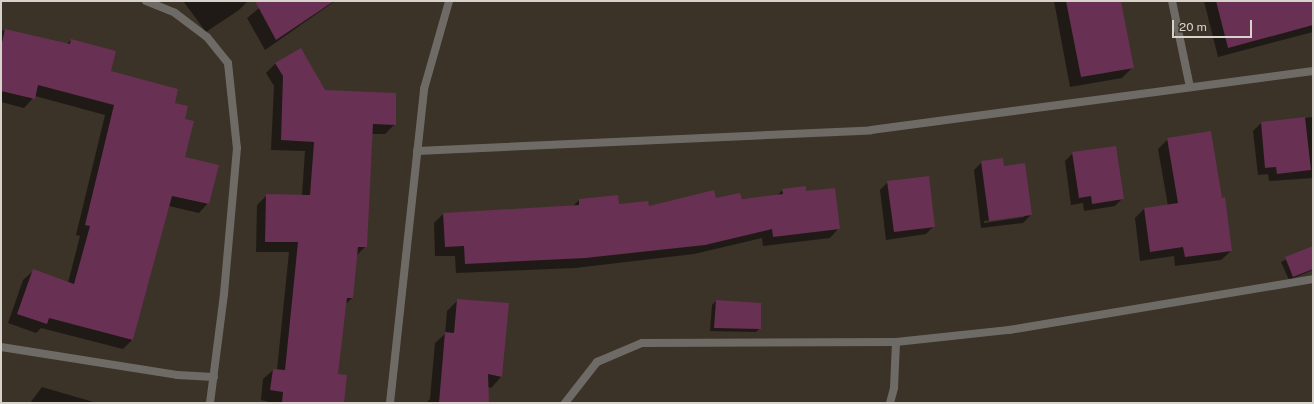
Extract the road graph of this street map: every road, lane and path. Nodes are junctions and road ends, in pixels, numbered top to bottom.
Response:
1 (146, 1) edge
2 (449, 1) edge
3 (1172, 1) edge
4 (1313, 71) edge
5 (1190, 87) junction
6 (417, 151) junction
7 (1313, 279) edge
8 (896, 342) junction
9 (1, 347) edge
10 (214, 377) junction
11 (210, 403) edge
12 (390, 403) edge
13 (565, 403) edge
14 (890, 403) edge

1 - 10 street
2 - 6 street
3 - 5 street
4 - 5 street
5 - 6 street
6 - 12 street
7 - 8 street
8 - 13 street
8 - 14 street
9 - 10 street
10 - 11 street

